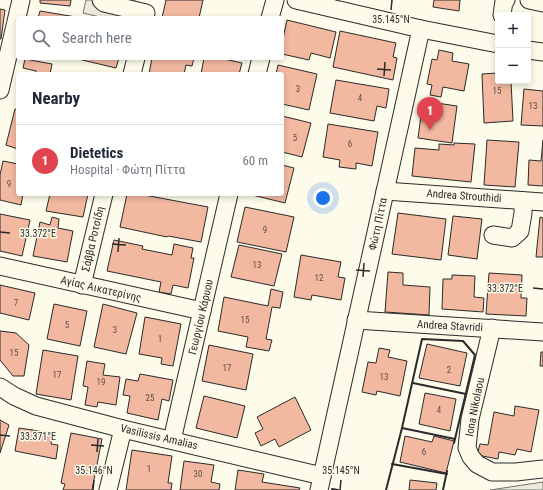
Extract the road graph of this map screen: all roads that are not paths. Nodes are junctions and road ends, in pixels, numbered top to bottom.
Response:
1 (21, 0) edge
2 (101, 0) edge
3 (275, 0) edge
4 (296, 0) edge
5 (506, 0) edge
6 (529, 0) edge
7 (543, 3) edge
8 (147, 10) edge
9 (502, 12) edge
10 (17, 16) edge
11 (271, 16) edge
12 (16, 18) edge
13 (420, 29) junction
14 (495, 42) edge
15 (531, 50) edge
16 (543, 52) edge
17 (136, 60) edge
18 (260, 60) edge
19 (3, 65) edge
20 (132, 72) edge
21 (258, 72) edge
22 (0, 90) edge
23 (385, 191) junction
24 (104, 196) edge
25 (229, 196) edge
26 (523, 201) junction
27 (543, 202) edge
28 (493, 235) dead end
29 (0, 266) edge
30 (82, 285) junction
31 (202, 311) junction
32 (356, 320) junction
33 (492, 328) junction
34 (543, 332) edge
35 (0, 387) edge
36 (123, 429) junction
37 (172, 440) junction
38 (543, 468) edge
39 (320, 483) edge
40 (108, 490) edge

1 - 10 street
2 - 8 street
3 - 11 street
4 - 13 street
5 - 9 street
6 - 7 street
12 - 19 street
13 - 14 street
13 - 23 street, Φώτη Πίττα
15 - 16 street
17 - 20 street
18 - 21 street
19 - 22 street
23 - 26 street, Andrea Strouthidi
23 - 32 street, Φώτη Πίττα
24 - 30 street, Σάββα Ροτσίδη
25 - 31 street, Γεωργίου Κάρυου
26 - 27 street, Andrea Strouthidi
26 - 28 street
29 - 30 street, Αγίας Αικατερίνης
30 - 31 street, Αγίας Αικατερίνης
31 - 37 street, Γεωργίου Κάρυου
32 - 33 street, Andrea Stavridi
32 - 39 street, Φώτη Πίττα
33 - 34 street, Andrea Stavridi
33 - 38 street, Iona Nikolaou
35 - 36 street, Vasilissis Amalias
36 - 37 street, Vasilissis Amalias
36 - 40 street
37 - 39 street, Vasilissis Amalias

